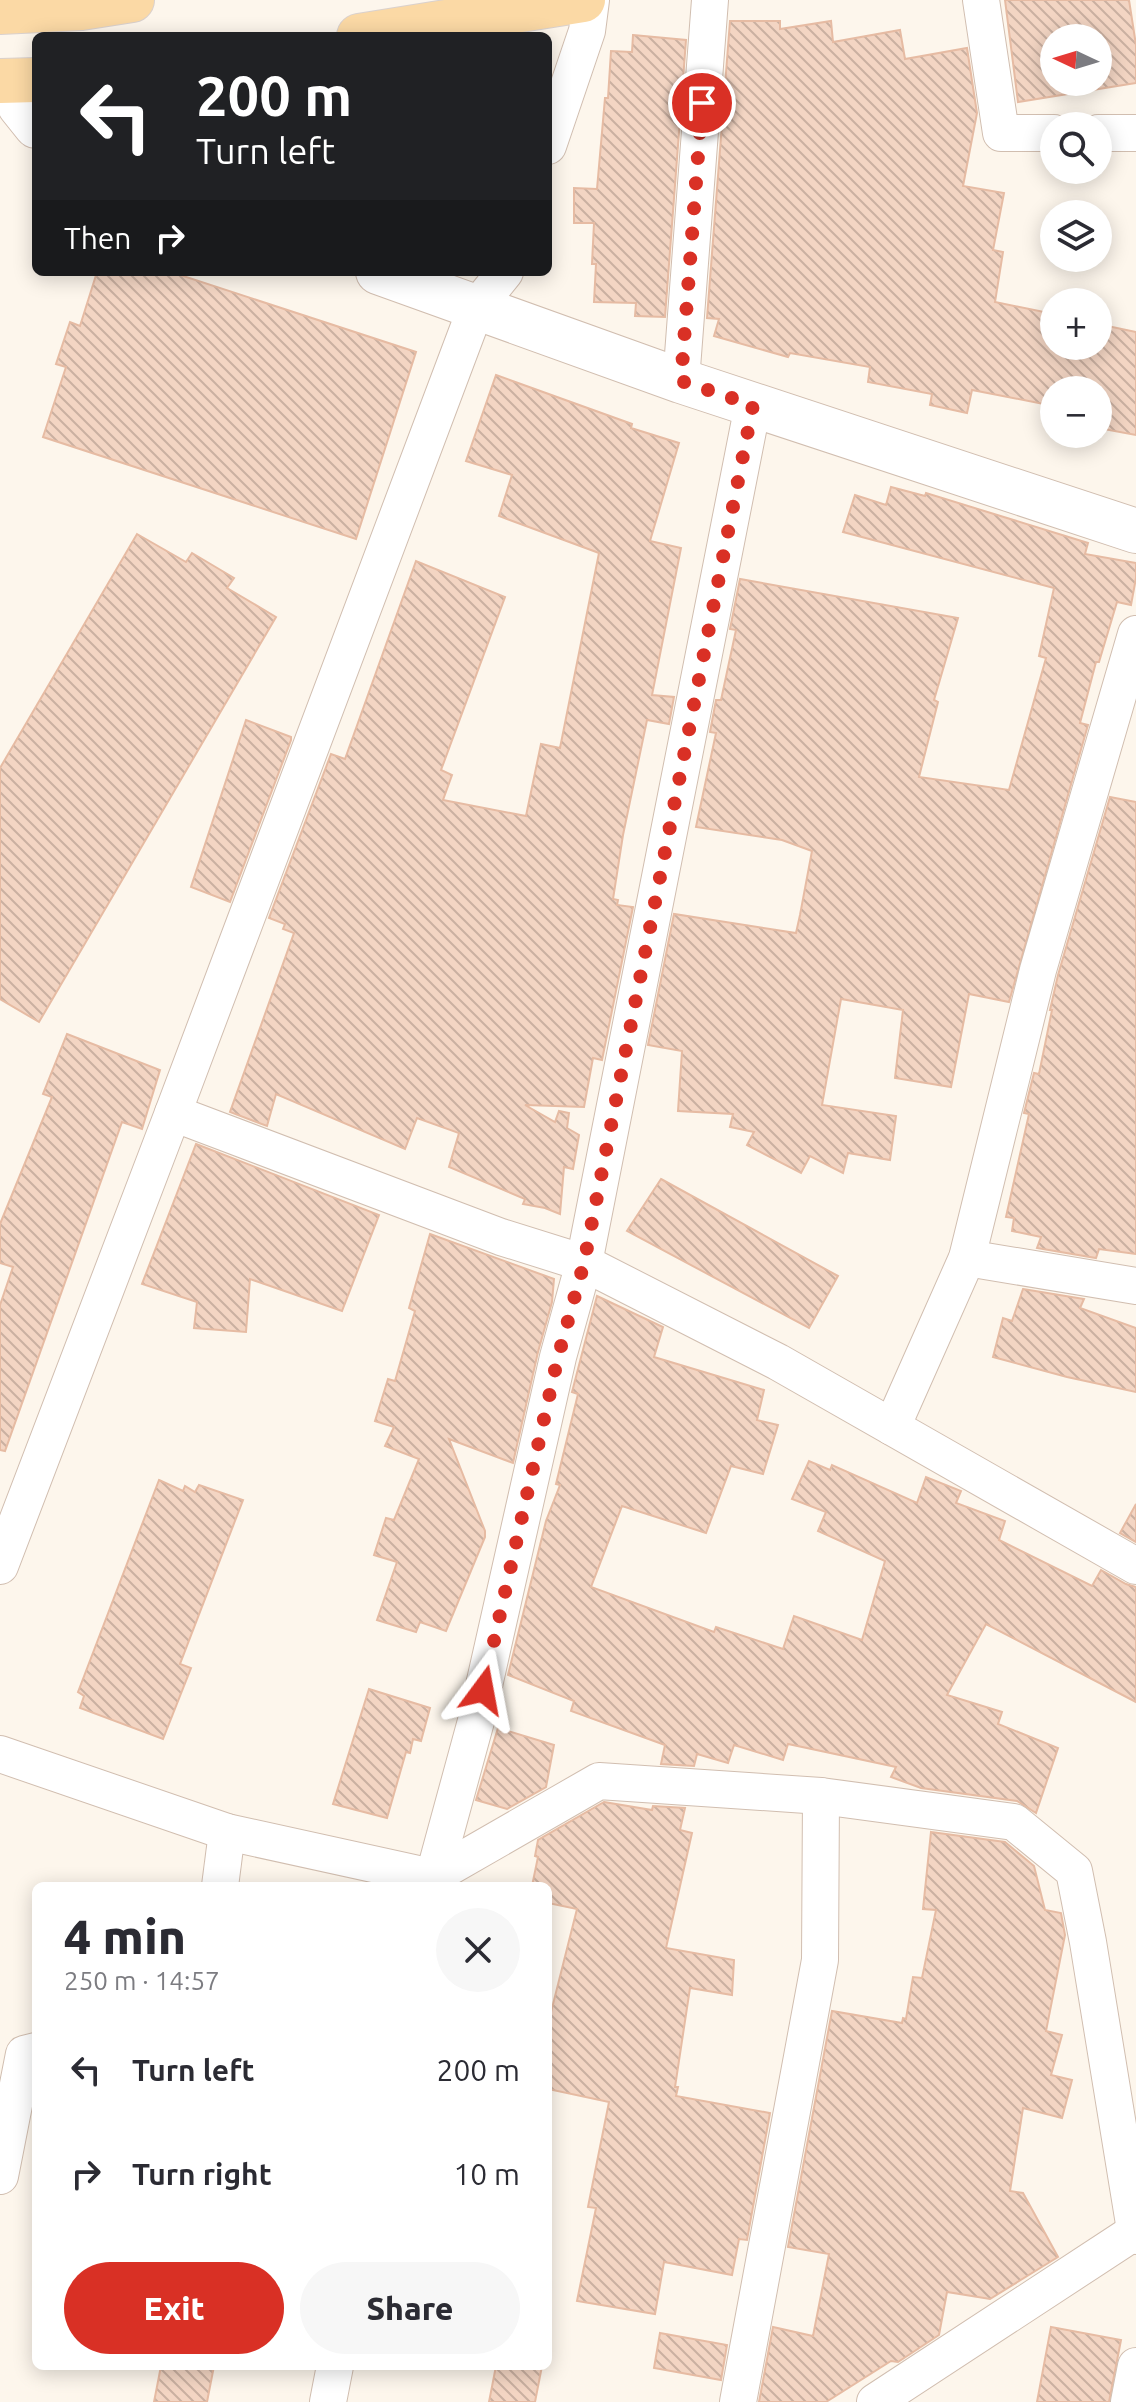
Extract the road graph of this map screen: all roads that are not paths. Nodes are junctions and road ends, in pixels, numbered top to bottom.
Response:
1 (132, 0) edge
2 (583, 0) edge
3 (591, 0) edge
4 (710, 0) edge
5 (981, 0) edge
6 (0, 12) edge
7 (384, 32) edge
8 (14, 81) edge
9 (32, 121) edge
10 (1040, 133) edge
11 (1112, 133) edge
12 (1136, 133) edge
13 (552, 134) edge
14 (389, 276) edge
15 (502, 276) edge
16 (476, 308) junction
17 (681, 381) junction
18 (753, 405) junction
19 (1136, 531) edge
20 (1136, 634) edge
21 (173, 1113) junction
22 (967, 1258) junction
23 (584, 1263) junction
24 (1136, 1286) edge
25 (892, 1427) junction
26 (0, 1566) edge
27 (1136, 1566) edge
28 (0, 1754) edge
29 (821, 1796) junction
30 (227, 1832) junction
31 (221, 1882) edge
32 (432, 1882) edge
33 (32, 2052) edge
34 (0, 2176) edge
35 (1135, 2233) edge
36 (1136, 2366) edge
37 (334, 2370) edge
38 (328, 2402) edge
39 (738, 2402) edge
40 (875, 2402) edge
41 (1129, 2402) edge

1 - 6 main road
2 - 7 main road
3 - 13 street
4 - 17 street
5 - 10 street
8 - 9 street
11 - 12 street
14 - 16 street
15 - 16 street
16 - 17 street
16 - 21 street
17 - 18 street
18 - 19 street
18 - 23 street
20 - 22 street
21 - 23 street
21 - 26 street
22 - 24 street
22 - 25 street
23 - 25 street
23 - 32 street
25 - 27 street
28 - 30 street
29 - 32 street
29 - 35 street
29 - 39 street
30 - 31 street
30 - 32 street
33 - 34 street
35 - 40 street
36 - 41 street
37 - 38 street

